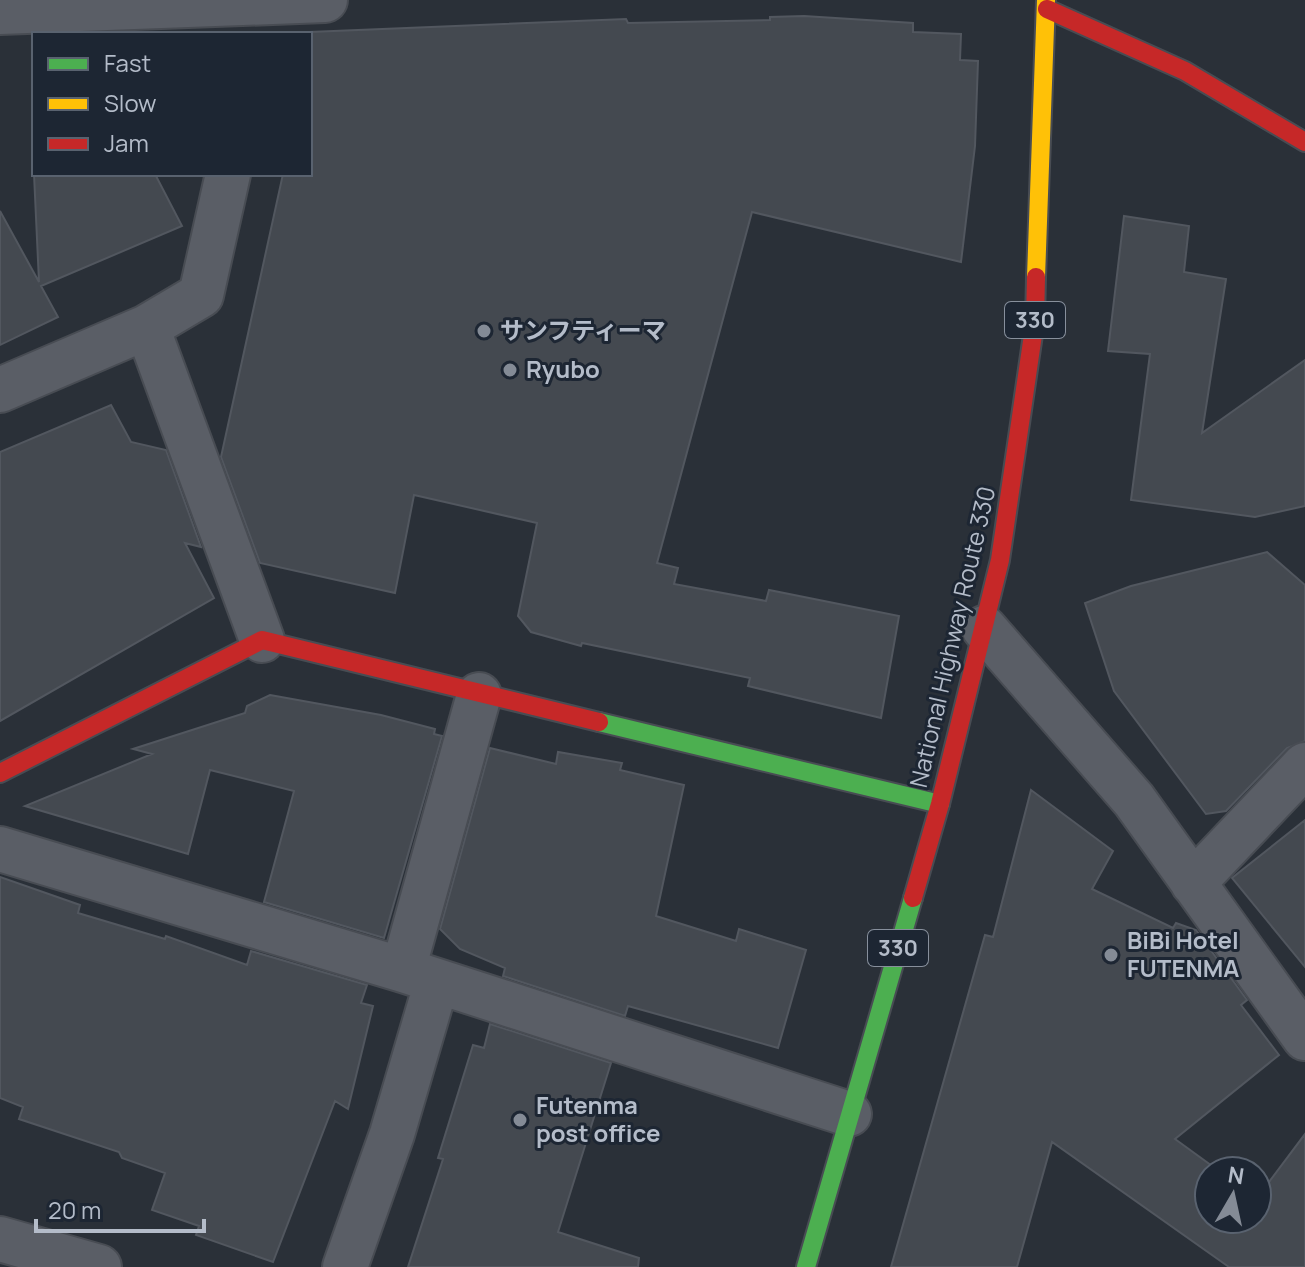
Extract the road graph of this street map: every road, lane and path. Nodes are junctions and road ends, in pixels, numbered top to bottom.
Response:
1 (325, 0) edge
2 (1041, 3) edge
3 (0, 12) edge
4 (264, 12) edge
5 (1305, 142) edge
6 (228, 176) edge
7 (147, 327) junction
8 (0, 390) edge
9 (984, 628) junction
10 (262, 640) junction
11 (479, 695) junction
12 (1305, 765) edge
13 (0, 773) edge
14 (940, 804) junction
15 (0, 849) edge
16 (1193, 883) junction
17 (420, 976) junction
18 (1305, 1038) edge
19 (849, 1114) junction
20 (0, 1239) edge
21 (99, 1267) edge
22 (345, 1267) edge
23 (806, 1267) edge

1 - 4 street
2 - 5 main road
2 - 9 main road, National Highway Route 330 / 330
3 - 4 street
6 - 7 street
7 - 8 street
7 - 10 street
9 - 14 main road, National Highway Route 330 / 330
9 - 16 street
10 - 11 main road
10 - 13 main road
11 - 14 main road
11 - 17 street
12 - 16 street
14 - 19 main road, National Highway Route 330 / 330
15 - 17 street
16 - 18 street
17 - 19 street
17 - 22 street
19 - 23 main road, National Highway Route 330 / 330
20 - 21 street

